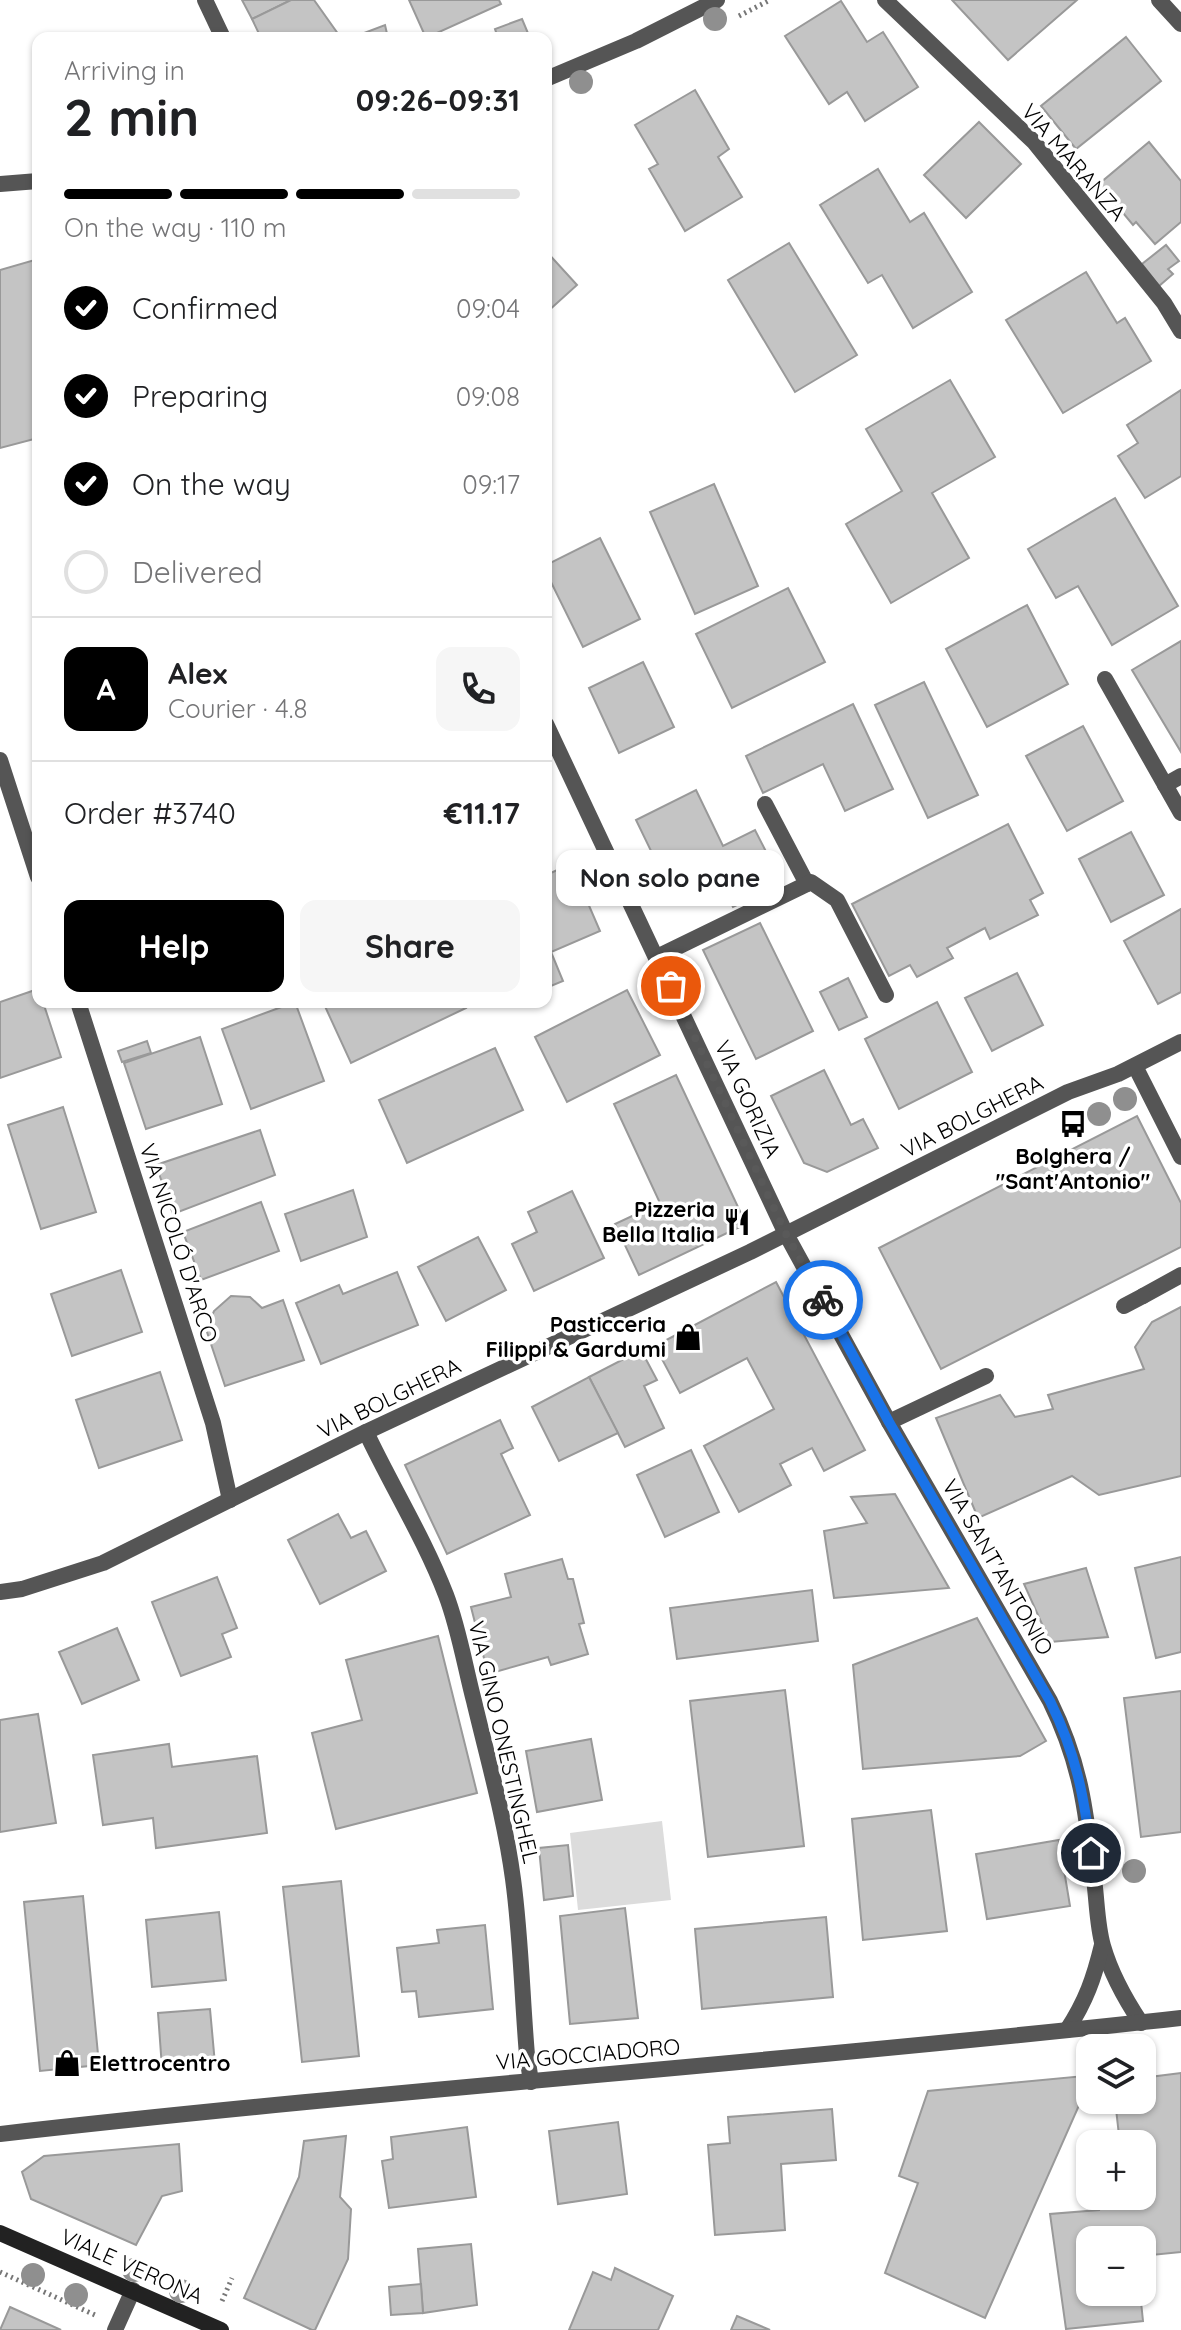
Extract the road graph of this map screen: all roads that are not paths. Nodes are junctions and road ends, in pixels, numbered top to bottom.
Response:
1 (205, 0) edge
2 (717, 0) edge
3 (885, 0) edge
4 (1159, 0) edge
5 (1181, 24) edge
6 (220, 32) edge
7 (552, 76) edge
8 (32, 181) edge
9 (0, 184) edge
10 (1181, 331) edge
11 (1105, 679) dead end
12 (552, 737) edge
13 (0, 760) edge
14 (1181, 776) edge
15 (1165, 785) junction
16 (765, 804) dead end
17 (1181, 813) edge
18 (32, 859) edge
19 (807, 884) junction
20 (657, 957) junction
21 (886, 995) dead end
22 (80, 1008) edge
23 (1181, 1042) edge
24 (1135, 1066) junction
25 (1181, 1157) edge
26 (786, 1234) junction
27 (1181, 1275) edge
28 (1124, 1306) dead end
29 (986, 1376) dead end
30 (889, 1422) junction
31 (366, 1432) junction
32 (230, 1500) junction
33 (0, 1592) edge
34 (1102, 1945) junction
35 (1181, 2018) edge
36 (1141, 2023) junction
37 (1067, 2030) junction
38 (531, 2082) junction
39 (0, 2134) edge
40 (0, 2227) edge
41 (0, 2233) edge
42 (25, 2243) junction
43 (133, 2290) junction
44 (115, 2330) edge
45 (221, 2330) edge

1 - 6 street
2 - 7 street
3 - 10 street, VIA MARANZA
4 - 5 street
8 - 9 street
11 - 15 street
12 - 20 street, VIA GORIZIA
13 - 18 street
14 - 15 street
15 - 17 street
16 - 19 street
19 - 20 street
19 - 21 street
20 - 26 street, VIA GORIZIA
22 - 32 street, VIA NICOLÓ D'ARCO
23 - 24 street, VIA BOLGHERA
24 - 25 street
24 - 26 street, VIA BOLGHERA
26 - 30 street, VIA SANT'ANTONIO
26 - 31 street, VIA BOLGHERA
27 - 28 street
29 - 30 street
30 - 34 street, VIA SANT'ANTONIO
31 - 32 street, VIA BOLGHERA
31 - 38 street, VIA GINO ONESTINGHEL
32 - 33 street, VIA BOLGHERA
34 - 36 street, VIA SANT'ANTONIO
34 - 37 street, VIA SANT'ANTONIO
35 - 36 street, VIA GOCCIADORO
36 - 37 street, VIA GOCCIADORO
37 - 38 street, VIA GOCCIADORO
38 - 39 street, VIA GOCCIADORO
40 - 42 main road, VIALE VERONA
41 - 42 main road, VIALE VERONA
42 - 43 main road, VIALE VERONA
43 - 44 street
43 - 45 main road, VIALE VERONA

